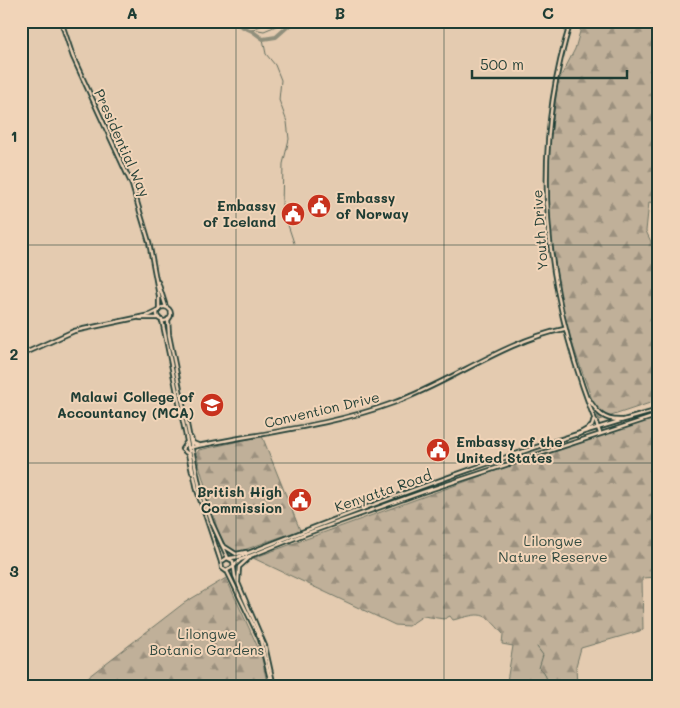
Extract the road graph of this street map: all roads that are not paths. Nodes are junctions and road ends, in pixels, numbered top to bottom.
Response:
1 (61, 21) edge
2 (570, 21) edge
3 (156, 276) junction
4 (167, 308) junction
5 (158, 310) junction
6 (136, 318) junction
7 (160, 319) junction
8 (168, 319) junction
9 (564, 329) junction
10 (21, 355) edge
11 (585, 395) junction
12 (659, 410) edge
13 (185, 414) junction
14 (659, 415) edge
15 (594, 418) junction
16 (632, 418) junction
17 (598, 429) junction
18 (600, 434) junction
19 (574, 437) junction
20 (226, 440) junction
21 (187, 442) junction
22 (204, 445) junction
23 (190, 448) junction
24 (194, 457) junction
25 (195, 481) junction
26 (221, 544) junction
27 (250, 552) junction
28 (256, 554) junction
29 (229, 558) junction
30 (221, 562) junction
31 (233, 567) junction
32 (227, 571) junction
33 (238, 583) junction
34 (273, 687) edge

1 - 3 main road, Presidential Way
2 - 9 main road, Youth Drive
3 - 4 main road, Presidential Way
3 - 5 main road, Presidential Way
4 - 5 main road
4 - 8 main road, Presidential Way
5 - 6 main road
5 - 7 main road, Presidential Way
6 - 7 main road
6 - 10 main road
7 - 8 main road
7 - 21 main road
8 - 13 main road
9 - 11 main road, Youth Drive
9 - 20 main road, Convention Drive
11 - 15 main road, Youth Drive
11 - 16 main road
12 - 16 main road, Kenyatta Road
13 - 22 main road
13 - 23 main road
14 - 18 main road, Kenyatta Road
15 - 17 main road, Youth Drive
15 - 19 main road
16 - 17 main road, Kenyatta Road
17 - 18 main road, Youth Drive
17 - 19 main road, Kenyatta Road
18 - 28 main road, Kenyatta Road
19 - 27 main road, Kenyatta Road
20 - 22 main road, Convention Drive
20 - 24 main road
21 - 23 main road
21 - 25 main road
22 - 23 main road, Convention Drive
23 - 24 main road
23 - 25 main road
24 - 26 main road
25 - 30 main road
26 - 27 main road
26 - 29 main road
27 - 29 main road, Kenyatta Road
28 - 31 main road, Kenyatta Road
28 - 33 main road
29 - 30 main road
29 - 31 main road
30 - 32 main road
31 - 32 main road
31 - 33 main road
32 - 34 main road
33 - 34 main road

